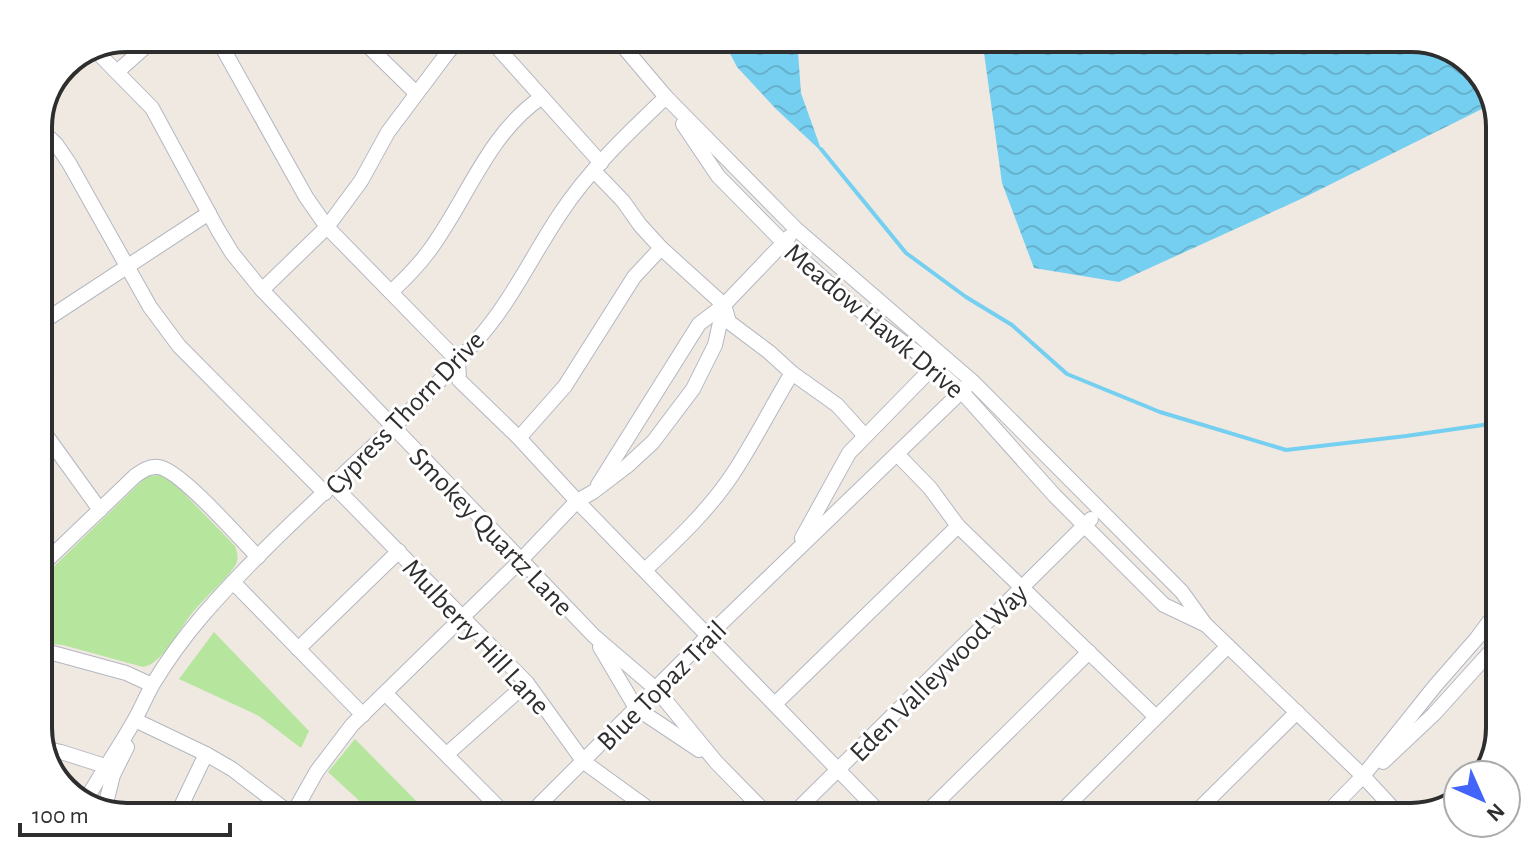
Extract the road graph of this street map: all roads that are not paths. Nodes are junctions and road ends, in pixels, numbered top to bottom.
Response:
1 (139, 52) edge
2 (225, 52) edge
3 (374, 52) edge
4 (450, 52) edge
5 (502, 52) edge
6 (628, 52) edge
7 (102, 57) edge
8 (117, 72) junction
9 (416, 93) junction
10 (542, 97) junction
11 (666, 97) junction
12 (52, 140) edge
13 (597, 167) junction
14 (209, 213) junction
15 (327, 227) junction
16 (796, 229) junction
17 (783, 242) junction
18 (661, 248) junction
19 (128, 265) junction
20 (262, 290) junction
21 (391, 292) junction
22 (724, 305) junction
23 (52, 316) edge
24 (458, 361) junction
25 (939, 362) junction
26 (792, 373) junction
27 (967, 387) junction
28 (393, 428) junction
29 (865, 436) junction
30 (519, 438) junction
31 (52, 452) edge
32 (897, 454) junction
33 (329, 489) junction
34 (593, 492) junction
35 (577, 501) junction
36 (100, 510) junction
37 (1100, 510) junction
38 (958, 526) junction
39 (1085, 526) junction
40 (399, 551) junction
41 (794, 553) junction
42 (52, 556) edge
43 (258, 557) junction
44 (521, 560) junction
45 (645, 570) junction
46 (233, 582) junction
47 (1023, 588) junction
48 (462, 617) junction
49 (1205, 624) junction
50 (1486, 626) edge
51 (1481, 633) junction
52 (594, 636) junction
53 (708, 636) junction
54 (1486, 637) edge
55 (1228, 646) junction
56 (298, 649) junction
57 (1089, 652) junction
58 (52, 653) edge
59 (1486, 660) edge
60 (527, 683) junction
61 (152, 685) junction
62 (656, 689) junction
63 (386, 694) junction
64 (775, 704) junction
65 (636, 708) junction
66 (1297, 712) junction
67 (363, 715) junction
68 (1156, 717) junction
69 (135, 720) junction
70 (56, 751) edge
71 (206, 754) junction
72 (447, 754) junction
73 (584, 762) junction
74 (716, 762) junction
75 (105, 766) junction
76 (838, 770) junction
77 (1363, 776) junction
78 (90, 793) edge
79 (107, 800) edge
80 (183, 803) edge
81 (276, 803) edge
82 (299, 803) edge
83 (494, 803) edge
84 (542, 803) edge
85 (640, 803) edge
86 (756, 803) edge
87 (804, 803) edge
88 (870, 803) edge
89 (936, 803) edge
90 (1070, 803) edge
91 (1205, 803) edge
92 (1337, 803) edge
93 (1388, 803) edge

1 - 8 street
2 - 15 street
3 - 9 street
4 - 9 street
5 - 10 street
6 - 11 street, Meadow Hawk Drive
7 - 8 street, Smokey Quartz Lane
8 - 14 street, Smokey Quartz Lane
9 - 15 street
10 - 13 street
10 - 21 street
11 - 13 street, Cypress Thorn Drive
11 - 16 street, Meadow Hawk Drive
11 - 17 street, Meadow Hawk Drive
12 - 19 street, Mulberry Hill Lane
13 - 18 street
13 - 24 street, Cypress Thorn Drive
14 - 19 street
14 - 20 street, Smokey Quartz Lane
15 - 20 street
15 - 21 street
16 - 17 street
16 - 25 street, Meadow Hawk Drive
17 - 22 street
17 - 25 street, Meadow Hawk Drive
18 - 22 street
18 - 30 street
19 - 23 street
19 - 33 street, Mulberry Hill Lane
20 - 28 street, Smokey Quartz Lane
21 - 24 street
22 - 26 street
22 - 34 street
22 - 34 street
24 - 28 street, Cypress Thorn Drive
24 - 30 street
25 - 27 street, Meadow Hawk Drive
25 - 29 street, Blue Topaz Trail
26 - 29 street
26 - 45 street
27 - 32 street, Blue Topaz Trail
27 - 37 street, Meadow Hawk Drive
27 - 39 street, Meadow Hawk Drive
28 - 33 street, Cypress Thorn Drive
28 - 44 street, Smokey Quartz Lane
29 - 41 street, Blue Topaz Trail
30 - 35 street
31 - 36 street
32 - 38 street
32 - 41 street, Blue Topaz Trail
33 - 40 street, Mulberry Hill Lane
33 - 43 street, Cypress Thorn Drive
34 - 35 street
35 - 44 street
35 - 45 street
36 - 42 street
36 - 43 street
37 - 39 street, Eden Valleywood Way
37 - 49 street, Meadow Hawk Drive
38 - 47 street
38 - 64 street
39 - 47 street, Eden Valleywood Way
39 - 49 street, Meadow Hawk Drive
40 - 48 street, Mulberry Hill Lane
40 - 56 street
41 - 53 street, Blue Topaz Trail
43 - 46 street, Cypress Thorn Drive
44 - 48 street
44 - 52 street, Smokey Quartz Lane
45 - 53 street
46 - 56 street
46 - 61 street, Cypress Thorn Drive
47 - 57 street
47 - 76 street, Eden Valleywood Way
48 - 60 street, Mulberry Hill Lane
48 - 63 street
49 - 55 street, Meadow Hawk Drive
50 - 51 street
51 - 54 street
51 - 77 street
52 - 62 street, Smokey Quartz Lane
52 - 65 street, Smokey Quartz Lane
53 - 62 street, Blue Topaz Trail
53 - 64 street
55 - 66 street, Meadow Hawk Drive
55 - 68 street
56 - 67 street
57 - 68 street
57 - 89 street
58 - 61 street
59 - 77 street
60 - 72 street
60 - 73 street, Mulberry Hill Lane
61 - 69 street, Cypress Thorn Drive
62 - 65 street, Blue Topaz Trail
62 - 74 street, Smokey Quartz Lane
63 - 67 street
63 - 72 street
64 - 76 street
65 - 73 street, Blue Topaz Trail
65 - 74 street, Smokey Quartz Lane
66 - 77 street, Meadow Hawk Drive
66 - 91 street
67 - 82 street
68 - 90 street
69 - 71 street
69 - 75 street, Cypress Thorn Drive
69 - 79 street, Cypress Thorn Drive
70 - 75 street
71 - 80 street
71 - 81 street
72 - 83 street
73 - 84 street, Blue Topaz Trail
73 - 85 street, Mulberry Hill Lane
74 - 86 street, Smokey Quartz Lane
75 - 78 street, Cypress Thorn Drive
76 - 87 street, Eden Valleywood Way
76 - 88 street
77 - 92 street
77 - 93 street, Meadow Hawk Drive

